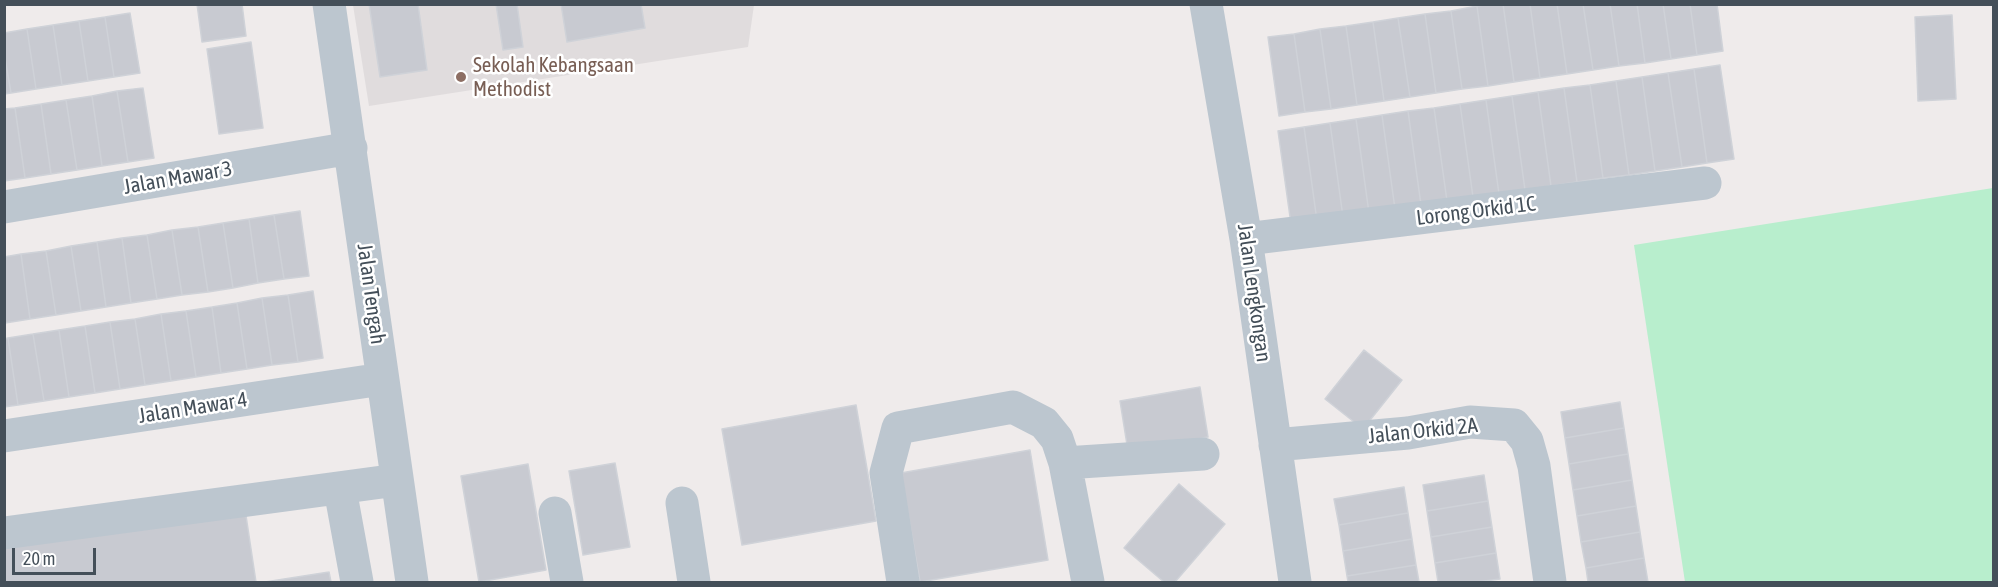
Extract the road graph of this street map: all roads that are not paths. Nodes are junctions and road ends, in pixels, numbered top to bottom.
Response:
1 (329, 4) edge
2 (1206, 4) edge
3 (351, 148) junction
4 (1705, 183) dead end
5 (4, 207) edge
6 (1246, 239) junction
7 (382, 379) junction
8 (4, 436) edge
9 (1275, 445) junction
10 (1203, 454) dead end
11 (1065, 463) junction
12 (397, 480) junction
13 (340, 489) junction
14 (682, 503) dead end
15 (555, 513) dead end
16 (4, 533) edge
17 (357, 582) edge
18 (412, 582) edge
19 (567, 582) edge
20 (694, 582) edge
21 (903, 582) edge
22 (1088, 582) edge
23 (1295, 582) edge
24 (1550, 582) edge

1 - 3 street, Jalan Tengah
2 - 6 street, Jalan Lengkongan
3 - 5 street, Jalan Mawar 3
3 - 7 street, Jalan Tengah
4 - 6 street, Lorong Orkid 1C
6 - 9 street, Jalan Lengkongan
7 - 8 street, Jalan Mawar 4
7 - 12 street, Jalan Tengah
9 - 23 street, Jalan Lengkongan
9 - 24 street, Jalan Orkid 2A
10 - 11 street
11 - 21 street
11 - 22 street
12 - 13 street
12 - 18 street, Jalan Tengah
13 - 16 street
13 - 17 street
14 - 20 street
15 - 19 street

